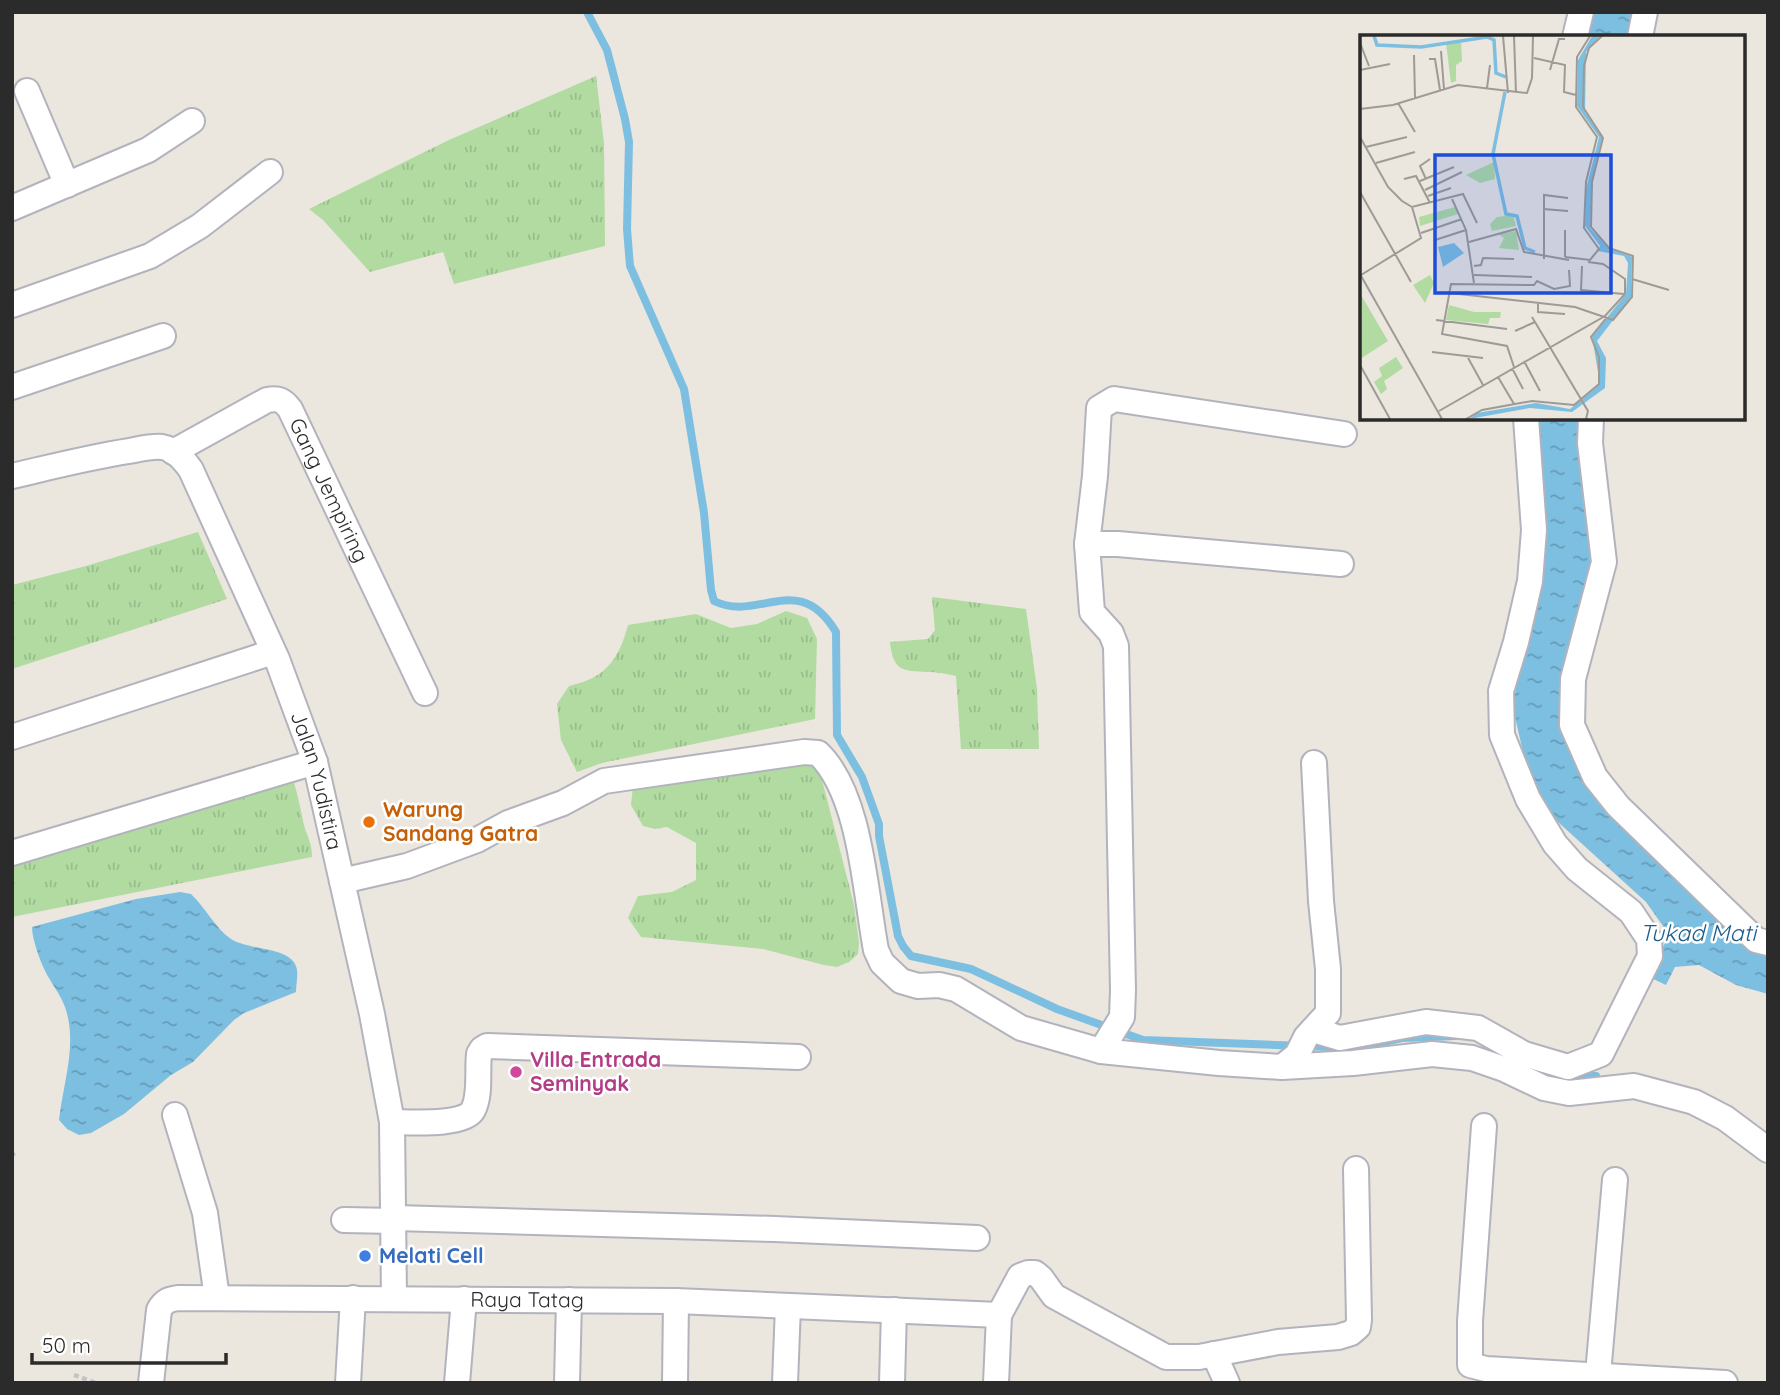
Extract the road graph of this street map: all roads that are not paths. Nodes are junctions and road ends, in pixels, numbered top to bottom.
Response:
1 (1581, 12) edge
2 (1646, 12) edge
3 (1575, 35) edge
4 (1640, 35) edge
5 (27, 92) dead end
6 (192, 121) dead end
7 (270, 172) dead end
8 (67, 185) junction
9 (12, 208) edge
10 (12, 305) edge
11 (163, 336) dead end
12 (12, 387) edge
13 (1526, 420) edge
14 (1591, 420) edge
15 (1343, 435) dead end
16 (173, 452) junction
17 (12, 476) edge
18 (1087, 544) junction
19 (1341, 564) dead end
20 (273, 652) junction
21 (425, 693) dead end
22 (12, 737) edge
23 (315, 762) junction
24 (1314, 763) dead end
25 (12, 853) edge
26 (342, 881) junction
27 (1768, 943) edge
28 (1111, 1035) junction
29 (1300, 1047) junction
30 (798, 1057) dead end
31 (175, 1115) dead end
32 (392, 1122) junction
33 (1484, 1126) dead end
34 (1768, 1150) edge
35 (1356, 1169) dead end
36 (1615, 1180) dead end
37 (394, 1219) junction
38 (344, 1220) dead end
39 (977, 1238) dead end
40 (217, 1297) junction
41 (353, 1298) junction
42 (394, 1298) junction
43 (464, 1299) junction
44 (569, 1300) junction
45 (676, 1301) junction
46 (788, 1306) junction
47 (894, 1310) junction
48 (999, 1315) junction
49 (1213, 1354) junction
50 (1598, 1374) junction
51 (151, 1383) edge
52 (348, 1383) edge
53 (457, 1383) edge
54 (567, 1383) edge
55 (675, 1383) edge
56 (785, 1383) edge
57 (892, 1383) edge
58 (996, 1383) edge
59 (1227, 1383) edge
60 (1724, 1383) edge

1 - 3 street
2 - 4 street
5 - 8 street
6 - 8 street
7 - 10 street
8 - 9 street
11 - 12 street
13 - 29 street
14 - 27 street
15 - 18 street
16 - 17 street
16 - 20 street, Jalan Yudistira
16 - 21 street, Gang Jempiring
18 - 19 street
18 - 28 street
20 - 22 street
20 - 23 street, Jalan Yudistira
23 - 25 street
23 - 26 street, Jalan Yudistira
24 - 29 street
26 - 28 street
26 - 32 street, Jalan Yudistira
28 - 29 street
29 - 34 street
30 - 32 street
31 - 40 street
32 - 37 street, Jalan Yudistira
33 - 50 street
35 - 49 street
36 - 50 street
37 - 38 street
37 - 39 street
37 - 42 street, Jalan Yudistira
40 - 41 street, Raya Tatag
40 - 51 street, Raya Tatag
41 - 42 street, Raya Tatag
41 - 52 street
42 - 43 street, Raya Tatag
43 - 44 street, Raya Tatag
43 - 53 street
44 - 45 street, Raya Tatag
44 - 54 street
45 - 46 street, Raya Tatag
45 - 55 street
46 - 47 street, Raya Tatag
46 - 56 street
47 - 48 street, Raya Tatag
47 - 57 street
48 - 49 street
48 - 58 street
49 - 59 street
50 - 60 street

